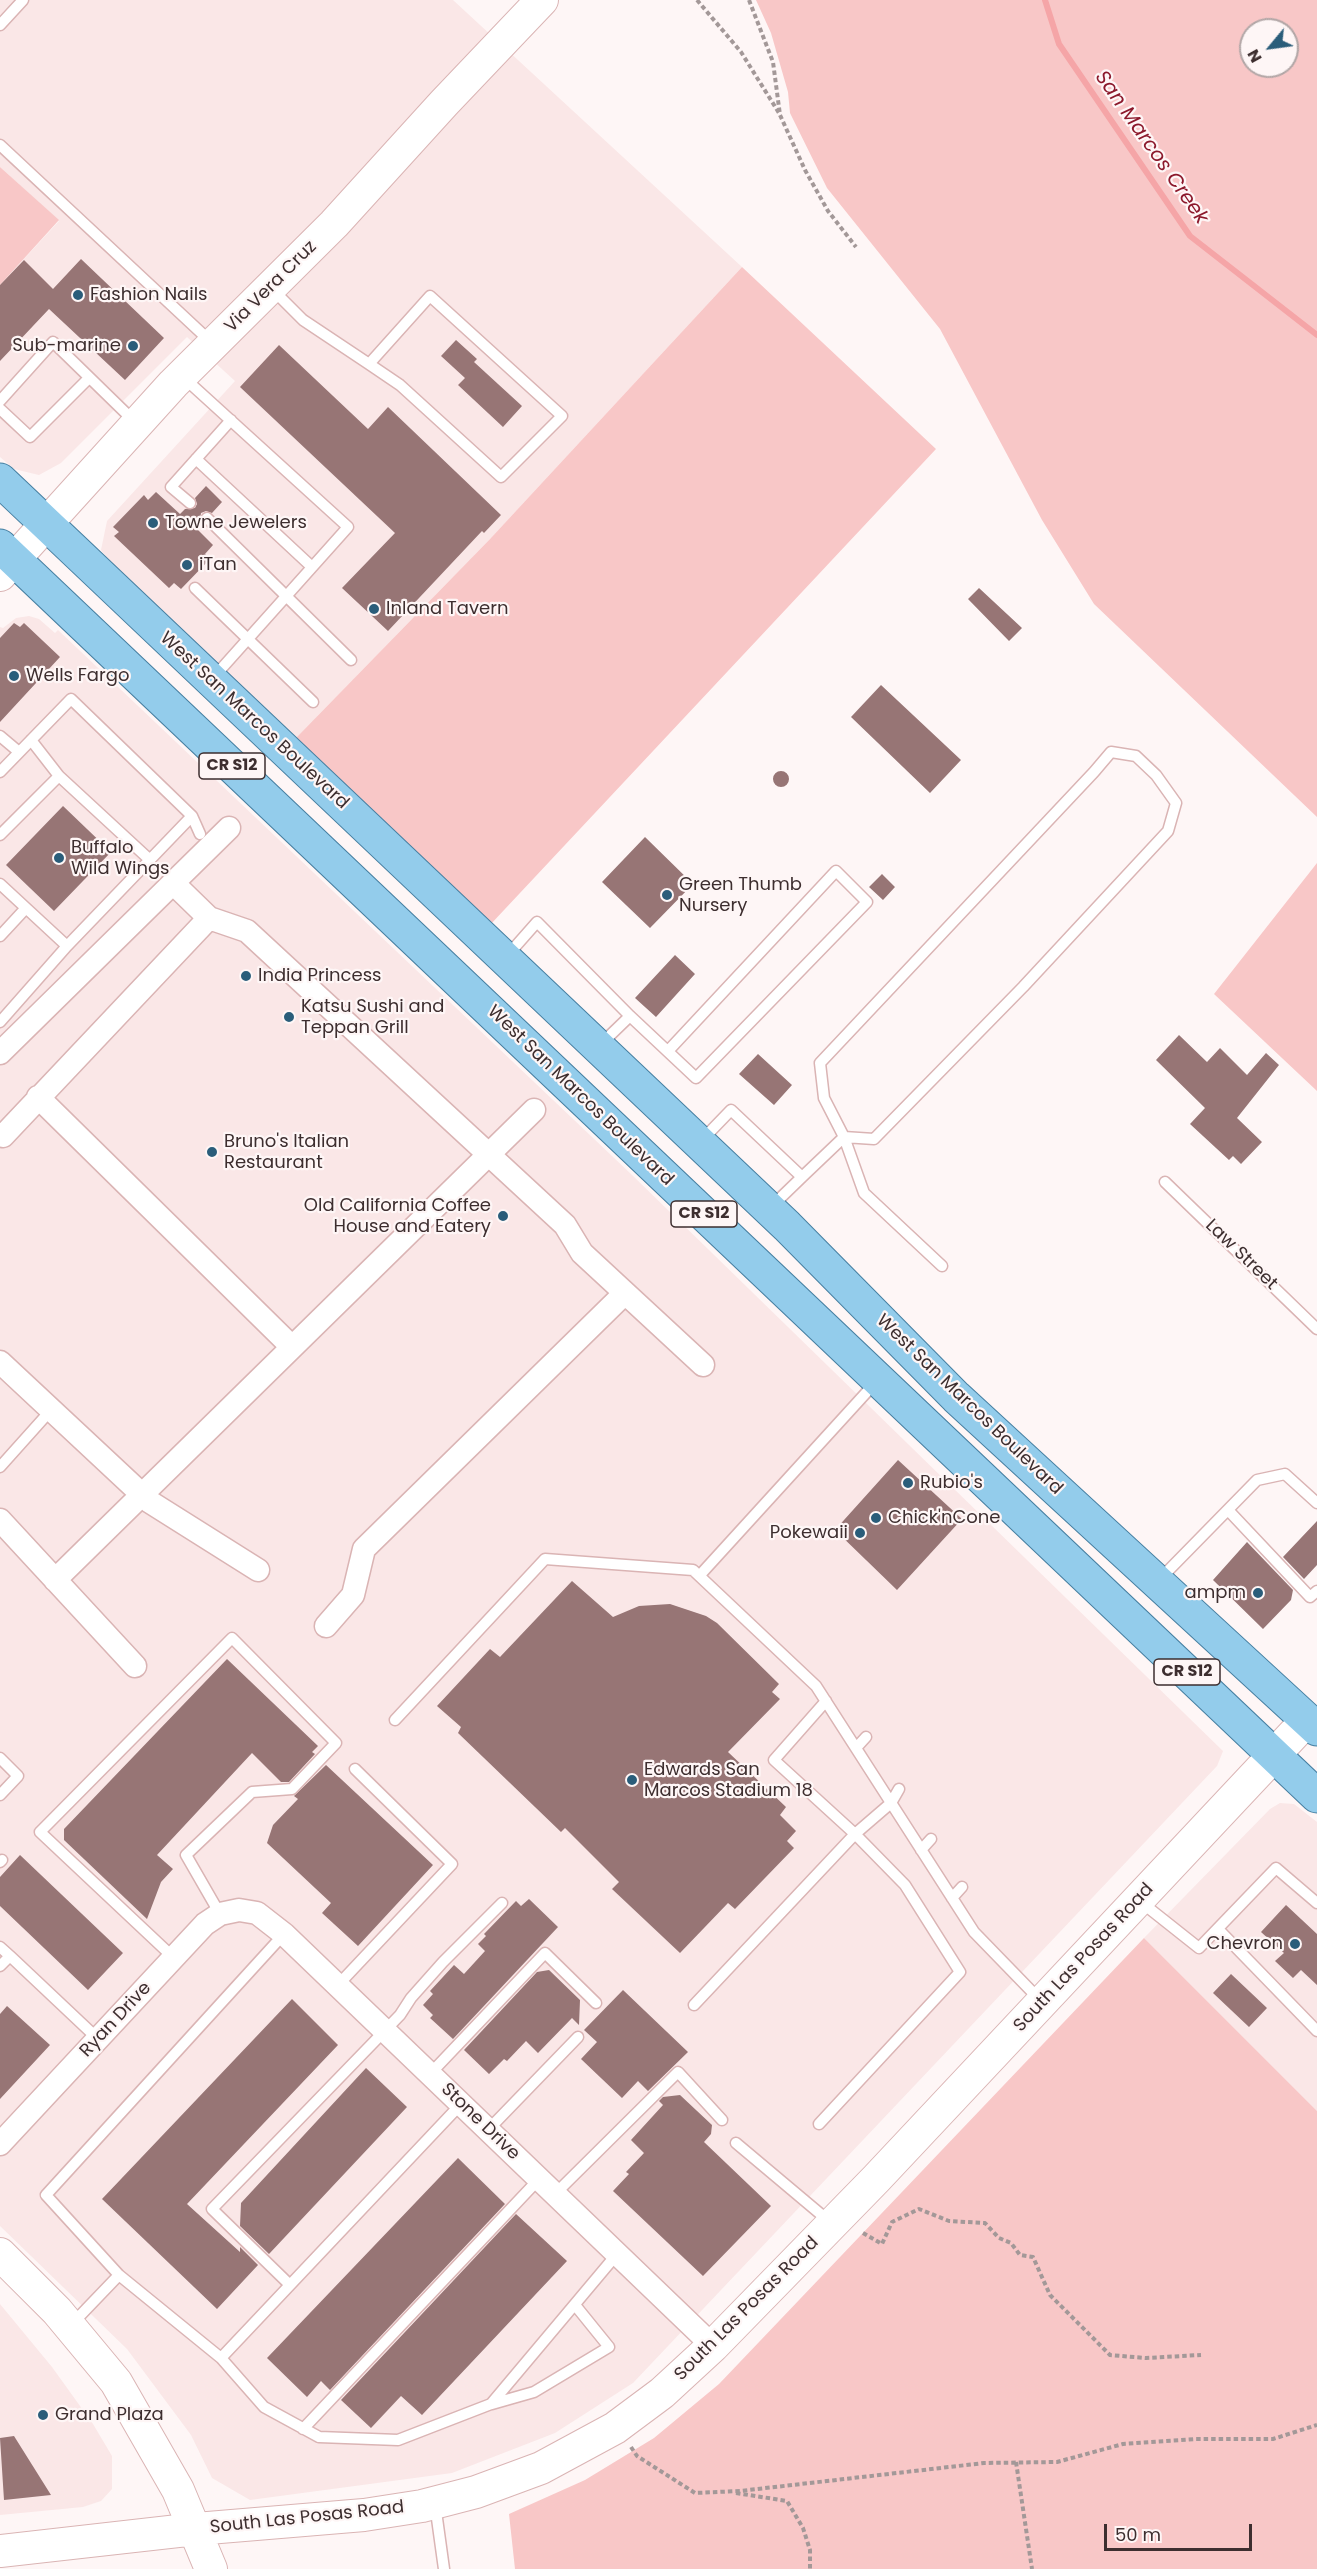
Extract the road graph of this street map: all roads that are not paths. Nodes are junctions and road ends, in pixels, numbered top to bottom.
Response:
1 (23, 0) edge
2 (542, 0) edge
3 (0, 25) edge
4 (0, 145) edge
5 (270, 288) junction
6 (214, 344) junction
7 (369, 364) junction
8 (182, 376) junction
9 (89, 378) junction
10 (0, 401) edge
11 (0, 409) edge
12 (231, 420) junction
13 (137, 424) junction
14 (196, 459) junction
15 (0, 480) edge
16 (190, 504) dead end
17 (207, 518) dead end
18 (48, 525) junction
19 (5, 560) edge
20 (312, 567) junction
21 (195, 588) dead end
22 (287, 595) junction
23 (249, 638) junction
24 (351, 660) dead end
25 (211, 680) junction
26 (313, 702) dead end
27 (0, 736) edge
28 (31, 740) junction
29 (19, 752) junction
30 (0, 772) edge
31 (59, 776) junction
32 (192, 816) junction
33 (229, 828) dead end
34 (200, 834) dead end
35 (0, 835) edge
36 (150, 860) junction
37 (173, 883) junction
38 (0, 884) edge
39 (26, 908) junction
40 (209, 918) junction
41 (0, 936) edge
42 (68, 946) junction
43 (505, 958) junction
44 (630, 1016) junction
45 (0, 1022) edge
46 (598, 1047) junction
47 (668, 1051) junction
48 (0, 1053) edge
49 (564, 1080) junction
50 (38, 1097) junction
51 (534, 1110) dead end
52 (3, 1136) dead end
53 (844, 1137) junction
54 (699, 1143) junction
55 (489, 1154) junction
56 (802, 1177) junction
57 (1165, 1182) dead end
58 (768, 1209) junction
59 (942, 1266) dead end
60 (625, 1293) junction
61 (1317, 1329) edge
62 (292, 1347) junction
63 (0, 1362) edge
64 (703, 1365) dead end
65 (878, 1379) junction
66 (51, 1410) junction
67 (0, 1467) edge
68 (142, 1495) junction
69 (1066, 1498) junction
70 (1317, 1503) edge
71 (1228, 1510) junction
72 (0, 1520) edge
73 (258, 1570) dead end
74 (700, 1575) junction
75 (55, 1580) junction
76 (1157, 1582) junction
77 (1317, 1591) edge
78 (326, 1626) dead end
79 (135, 1665) dead end
80 (826, 1701) junction
81 (1314, 1719) edge
82 (396, 1720) dead end
83 (866, 1737) dead end
84 (856, 1748) junction
85 (1274, 1755) junction
86 (0, 1758) edge
87 (355, 1769) dead end
88 (899, 1789) dead end
89 (0, 1795) edge
90 (1317, 1796) edge
91 (891, 1803) junction
92 (855, 1834) junction
93 (931, 1839) dead end
94 (921, 1850) junction
95 (962, 1887) dead end
96 (952, 1898) junction
97 (1138, 1900) junction
98 (1317, 1902) edge
99 (502, 1903) dead end
100 (230, 1912) junction
101 (1218, 1929) junction
102 (284, 1934) junction
103 (0, 1947) edge
104 (10, 1956) junction
105 (174, 1958) junction
106 (0, 1966) edge
107 (338, 1985) junction
108 (596, 2003) dead end
109 (1042, 2003) junction
110 (694, 2005) dead end
111 (385, 2031) junction
112 (1317, 2031) edge
113 (578, 2037) dead end
114 (98, 2039) junction
115 (430, 2074) junction
116 (461, 2104) junction
117 (722, 2120) dead end
118 (819, 2124) dead end
119 (488, 2130) junction
120 (736, 2143) dead end
121 (0, 2144) edge
122 (547, 2186) junction
123 (832, 2224) junction
124 (0, 2254) edge
125 (617, 2254) junction
126 (119, 2275) junction
127 (290, 2285) junction
128 (574, 2305) junction
129 (69, 2326) junction
130 (713, 2346) junction
131 (221, 2358) junction
132 (491, 2404) junction
133 (303, 2428) junction
134 (435, 2503) junction
135 (196, 2529) junction
136 (0, 2552) edge
137 (211, 2569) edge
138 (444, 2569) edge

1 - 3 lane
2 - 5 main road, Via Vera Cruz
4 - 6 lane
5 - 6 main road, Via Vera Cruz
5 - 7 lane
6 - 8 main road, Via Vera Cruz
7 - 7 lane
8 - 12 lane
8 - 13 main road, Via Vera Cruz
9 - 10 lane
9 - 11 lane
9 - 13 lane
12 - 14 lane
12 - 20 lane
13 - 18 main road, Via Vera Cruz
14 - 16 lane
14 - 20 lane
15 - 18 main road, West San Marcos Boulevard / CR S12
17 - 22 lane
18 - 19 main road, Via Vera Cruz
18 - 25 main road, West San Marcos Boulevard / CR S12
19 - 49 main road, West San Marcos Boulevard / CR S12
20 - 22 lane
21 - 23 lane
22 - 23 lane
22 - 24 lane
23 - 25 lane
23 - 26 lane
25 - 43 main road, West San Marcos Boulevard / CR S12
27 - 29 lane
28 - 29 lane
28 - 31 lane
28 - 32 lane
29 - 30 lane
31 - 35 lane
31 - 36 lane
32 - 34 lane
32 - 36 lane
33 - 37 street
36 - 42 lane
37 - 40 street
37 - 48 street
38 - 39 lane
39 - 41 lane
39 - 42 lane
40 - 50 street
40 - 55 street
42 - 45 lane
43 - 44 lane
43 - 46 main road, West San Marcos Boulevard / CR S12
44 - 46 lane
44 - 47 lane
46 - 49 main road
46 - 54 main road, West San Marcos Boulevard / CR S12
47 - 47 lane
49 - 65 main road, West San Marcos Boulevard / CR S12
50 - 52 street
50 - 62 street
51 - 55 street
53 - 53 lane
53 - 56 lane
53 - 59 lane
54 - 56 lane
54 - 58 main road, West San Marcos Boulevard / CR S12
55 - 60 street
55 - 62 street
56 - 58 lane
57 - 61 lane, Law Street
58 - 69 main road, West San Marcos Boulevard / CR S12
60 - 64 street
60 - 78 street
62 - 68 street
63 - 66 street
65 - 69 main road
65 - 74 lane
65 - 85 main road, West San Marcos Boulevard / CR S12
66 - 67 lane
66 - 68 street
68 - 73 street
68 - 75 street
69 - 76 main road, West San Marcos Boulevard / CR S12
70 - 71 lane
71 - 76 lane
71 - 77 lane
72 - 75 street
74 - 80 lane
74 - 82 lane
75 - 79 street
76 - 81 main road, West San Marcos Boulevard / CR S12
80 - 84 lane
80 - 92 lane
81 - 85 main road, South Las Posas Road
83 - 84 lane
84 - 91 lane
85 - 90 main road, West San Marcos Boulevard / CR S12
85 - 97 main road, South Las Posas Road
86 - 89 lane
87 - 107 lane
88 - 91 lane
91 - 92 lane
91 - 94 lane
92 - 110 lane
92 - 118 lane
93 - 94 lane
94 - 96 lane
95 - 96 lane
96 - 109 lane
97 - 101 lane
97 - 109 main road, South Las Posas Road
98 - 101 lane
99 - 111 lane
100 - 102 street, Stone Drive
100 - 105 street, Ryan Drive
100 - 105 lane
101 - 112 lane
102 - 107 street, Stone Drive
102 - 126 lane
103 - 104 lane
104 - 106 lane
104 - 114 lane
105 - 114 street, Ryan Drive
107 - 111 street, Stone Drive
108 - 115 lane
109 - 123 main road, South Las Posas Road
111 - 115 street, Stone Drive
111 - 127 lane
113 - 119 lane
114 - 121 street, Ryan Drive
115 - 116 street, Stone Drive
116 - 119 street, Stone Drive
116 - 127 lane
117 - 122 lane
119 - 122 street, Stone Drive
120 - 123 lane
122 - 125 street, Stone Drive
122 - 133 lane
123 - 130 main road, South Las Posas Road
124 - 129 main road
125 - 128 lane
125 - 130 street, Stone Drive
126 - 129 lane
126 - 131 lane
127 - 131 lane
128 - 132 lane
128 - 132 lane
129 - 135 main road
130 - 134 main road, South Las Posas Road
131 - 133 lane
132 - 133 lane
134 - 135 main road, South Las Posas Road
134 - 138 lane
135 - 136 main road, South Las Posas Road
135 - 137 main road

